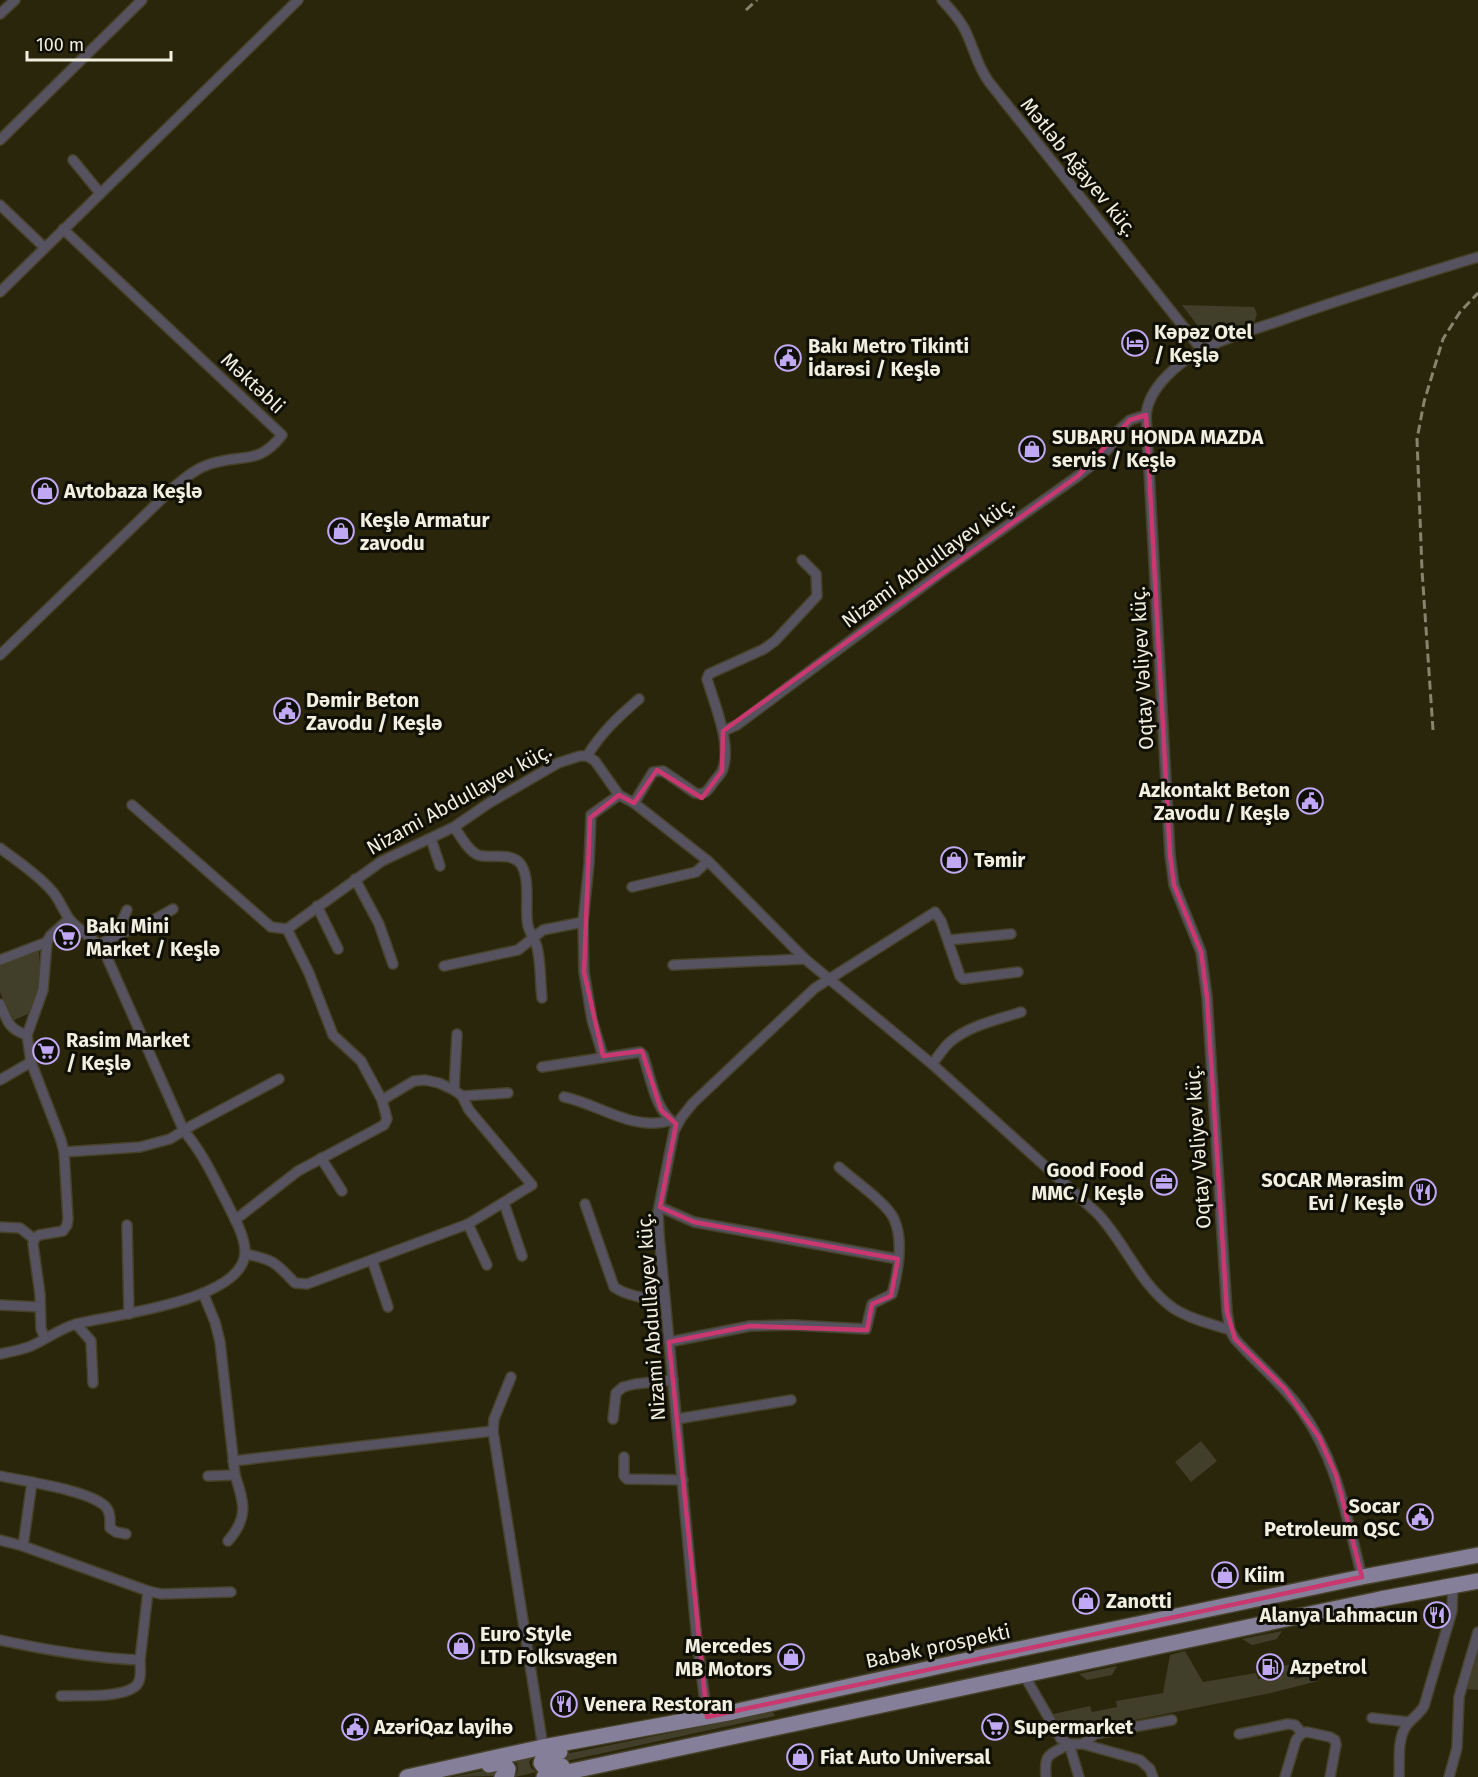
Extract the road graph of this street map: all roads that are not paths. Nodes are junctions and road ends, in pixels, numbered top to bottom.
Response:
1 (15, 0) edge
2 (142, 0) edge
3 (298, 0) edge
4 (942, 0) edge
5 (0, 14) edge
6 (0, 140) edge
7 (73, 160) dead end
8 (100, 193) junction
9 (0, 205) edge
10 (63, 229) junction
11 (44, 247) junction
12 (1478, 257) edge
13 (0, 276) edge
14 (9, 283) junction
15 (0, 292) edge
16 (1202, 350) junction
17 (1146, 415) junction
18 (802, 560) dead end
19 (0, 655) edge
20 (639, 699) dead end
21 (723, 731) junction
22 (587, 756) junction
23 (619, 795) junction
24 (634, 803) junction
25 (132, 805) dead end
26 (454, 827) junction
27 (431, 839) junction
28 (0, 848) edge
29 (708, 861) junction
30 (440, 866) dead end
31 (355, 879) junction
32 (632, 886) dead end
33 (317, 906) junction
34 (173, 909) dead end
35 (127, 910) dead end
36 (69, 919) junction
37 (583, 922) junction
38 (287, 928) junction
39 (121, 933) junction
40 (1011, 934) dead end
41 (534, 937) junction
42 (949, 940) junction
43 (47, 942) junction
44 (99, 944) junction
45 (338, 949) dead end
46 (805, 959) junction
47 (0, 960) edge
48 (393, 964) dead end
49 (673, 965) dead end
50 (444, 966) dead end
51 (1018, 972) dead end
52 (828, 979) junction
53 (542, 998) dead end
54 (0, 1004) edge
55 (1021, 1012) dead end
56 (458, 1034) dead end
57 (27, 1035) junction
58 (603, 1056) junction
59 (31, 1062) junction
60 (932, 1064) junction
61 (542, 1067) dead end
62 (279, 1079) dead end
63 (0, 1080) edge
64 (458, 1093) junction
65 (508, 1093) dead end
66 (564, 1096) dead end
67 (382, 1100) junction
68 (673, 1123) junction
69 (184, 1131) junction
70 (64, 1152) junction
71 (321, 1158) junction
72 (839, 1167) dead end
73 (342, 1191) dead end
74 (504, 1203) junction
75 (585, 1204) dead end
76 (660, 1207) junction
77 (235, 1220) junction
78 (468, 1224) junction
79 (126, 1225) dead end
80 (0, 1227) edge
81 (34, 1239) junction
82 (245, 1254) junction
83 (522, 1256) dead end
84 (898, 1259) junction
85 (372, 1260) junction
86 (487, 1265) dead end
87 (203, 1293) junction
88 (664, 1300) junction
89 (0, 1305) edge
90 (40, 1307) junction
91 (388, 1307) dead end
92 (129, 1314) junction
93 (76, 1324) junction
94 (1230, 1330) junction
95 (45, 1338) junction
96 (669, 1342) junction
97 (0, 1354) edge
98 (511, 1377) dead end
99 (673, 1380) junction
100 (93, 1383) dead end
101 (791, 1400) dead end
102 (613, 1419) dead end
103 (677, 1419) junction
104 (493, 1431) junction
105 (624, 1457) dead end
106 (233, 1461) junction
107 (235, 1475) junction
108 (0, 1476) edge
109 (208, 1476) dead end
110 (683, 1480) junction
111 (33, 1482) junction
112 (126, 1534) dead end
113 (0, 1540) edge
114 (228, 1541) dead end
115 (23, 1546) junction
116 (1478, 1555) edge
117 (1362, 1577) junction
118 (1478, 1581) edge
119 (1453, 1585) junction
120 (148, 1591) junction
121 (231, 1592) dead end
122 (1478, 1632) edge
123 (0, 1640) edge
124 (140, 1660) junction
125 (1024, 1675) junction
126 (61, 1696) dead end
127 (1372, 1718) dead end
128 (701, 1719) junction
129 (1172, 1719) dead end
130 (1409, 1722) junction
131 (1302, 1733) junction
132 (1239, 1734) dead end
133 (1069, 1744) junction
134 (1083, 1744) junction
135 (543, 1747) junction
136 (646, 1755) junction
137 (410, 1776) edge
138 (502, 1777) edge
139 (543, 1777) edge
140 (1046, 1777) edge
141 (1078, 1777) edge
142 (1154, 1777) edge
143 (1285, 1777) edge
144 (1330, 1777) edge
145 (1399, 1777) edge
146 (1449, 1777) edge

1 - 5 street
2 - 6 street
3 - 8 street
4 - 16 street, Mətləb Ağayev küç.
7 - 8 street
8 - 10 street
9 - 11 street
10 - 11 street
10 - 19 street, Məktəbli
11 - 14 street
12 - 16 street, Oqtay Vəliyev küç.
13 - 14 street
14 - 15 street
16 - 17 street, Oqtay Vəliyev küç.
17 - 21 street, Nizami Abdullayev küç.
17 - 94 street, Oqtay Vəliyev küç.
18 - 21 street
20 - 22 street
21 - 24 street
22 - 23 street
22 - 26 street, Nizami Abdullayev küç.
23 - 24 street
23 - 37 street
24 - 29 street
25 - 38 street
26 - 27 street, Nizami Abdullayev küç.
26 - 41 street
27 - 30 street
27 - 31 street, Nizami Abdullayev küç.
28 - 36 street
29 - 32 street
29 - 46 street
31 - 33 street, Nizami Abdullayev küç.
31 - 48 street
33 - 38 street, Nizami Abdullayev küç.
33 - 45 street
34 - 39 street
35 - 39 street
36 - 43 street
36 - 44 street
37 - 41 street
37 - 58 street
38 - 67 street
39 - 44 street
40 - 42 street
41 - 50 street
41 - 53 street
42 - 51 street
42 - 52 street, Nizami Abdullayev küç.
43 - 47 street
43 - 57 street
44 - 69 street
46 - 49 street
46 - 52 street
52 - 60 street
52 - 68 street, Nizami Abdullayev küç.
54 - 57 street
55 - 60 street
56 - 64 street
57 - 59 street
58 - 61 street
58 - 68 street
59 - 63 street
59 - 70 street
60 - 94 street
62 - 69 street
64 - 65 street
64 - 67 street
64 - 74 street
66 - 68 street
67 - 71 street
68 - 76 street, Nizami Abdullayev küç.
69 - 70 street
69 - 77 street
70 - 81 street
71 - 73 street
71 - 77 street
72 - 84 street
74 - 78 street
74 - 83 street
75 - 88 street
76 - 84 street
76 - 88 street, Nizami Abdullayev küç.
77 - 82 street
78 - 85 street
78 - 86 street
79 - 92 street
80 - 81 street
81 - 90 street
82 - 85 street
82 - 87 street
84 - 96 street
85 - 91 street
87 - 92 street
87 - 106 street
88 - 96 street, Nizami Abdullayev küç.
89 - 90 street
90 - 95 street
92 - 93 street
93 - 95 street
93 - 100 street
94 - 117 street
95 - 97 street
96 - 99 street, Nizami Abdullayev küç.
98 - 104 street
99 - 102 street
99 - 103 street, Nizami Abdullayev küç.
101 - 103 street
103 - 110 street, Nizami Abdullayev küç.
104 - 106 street
104 - 135 street
105 - 110 street
106 - 107 street
107 - 109 street
107 - 114 street
108 - 111 street
110 - 128 street, Nizami Abdullayev küç.
111 - 112 street
111 - 115 street
113 - 115 street
115 - 120 street
116 - 117 main road, Babək prospekti
117 - 128 main road, Babək prospekti
118 - 119 main road
119 - 125 main road
119 - 130 street
120 - 121 street
120 - 124 street
122 - 146 street
123 - 124 street
124 - 126 street
125 - 133 street
125 - 136 main road
127 - 130 street
128 - 135 main road, Babək prospekti
128 - 136 main road
129 - 134 street
130 - 145 street
131 - 132 street
131 - 143 street
131 - 144 street
133 - 134 street
133 - 140 street
133 - 141 street
134 - 142 street
135 - 137 main road, Babək prospekti
136 - 139 main road
137 - 138 main road

